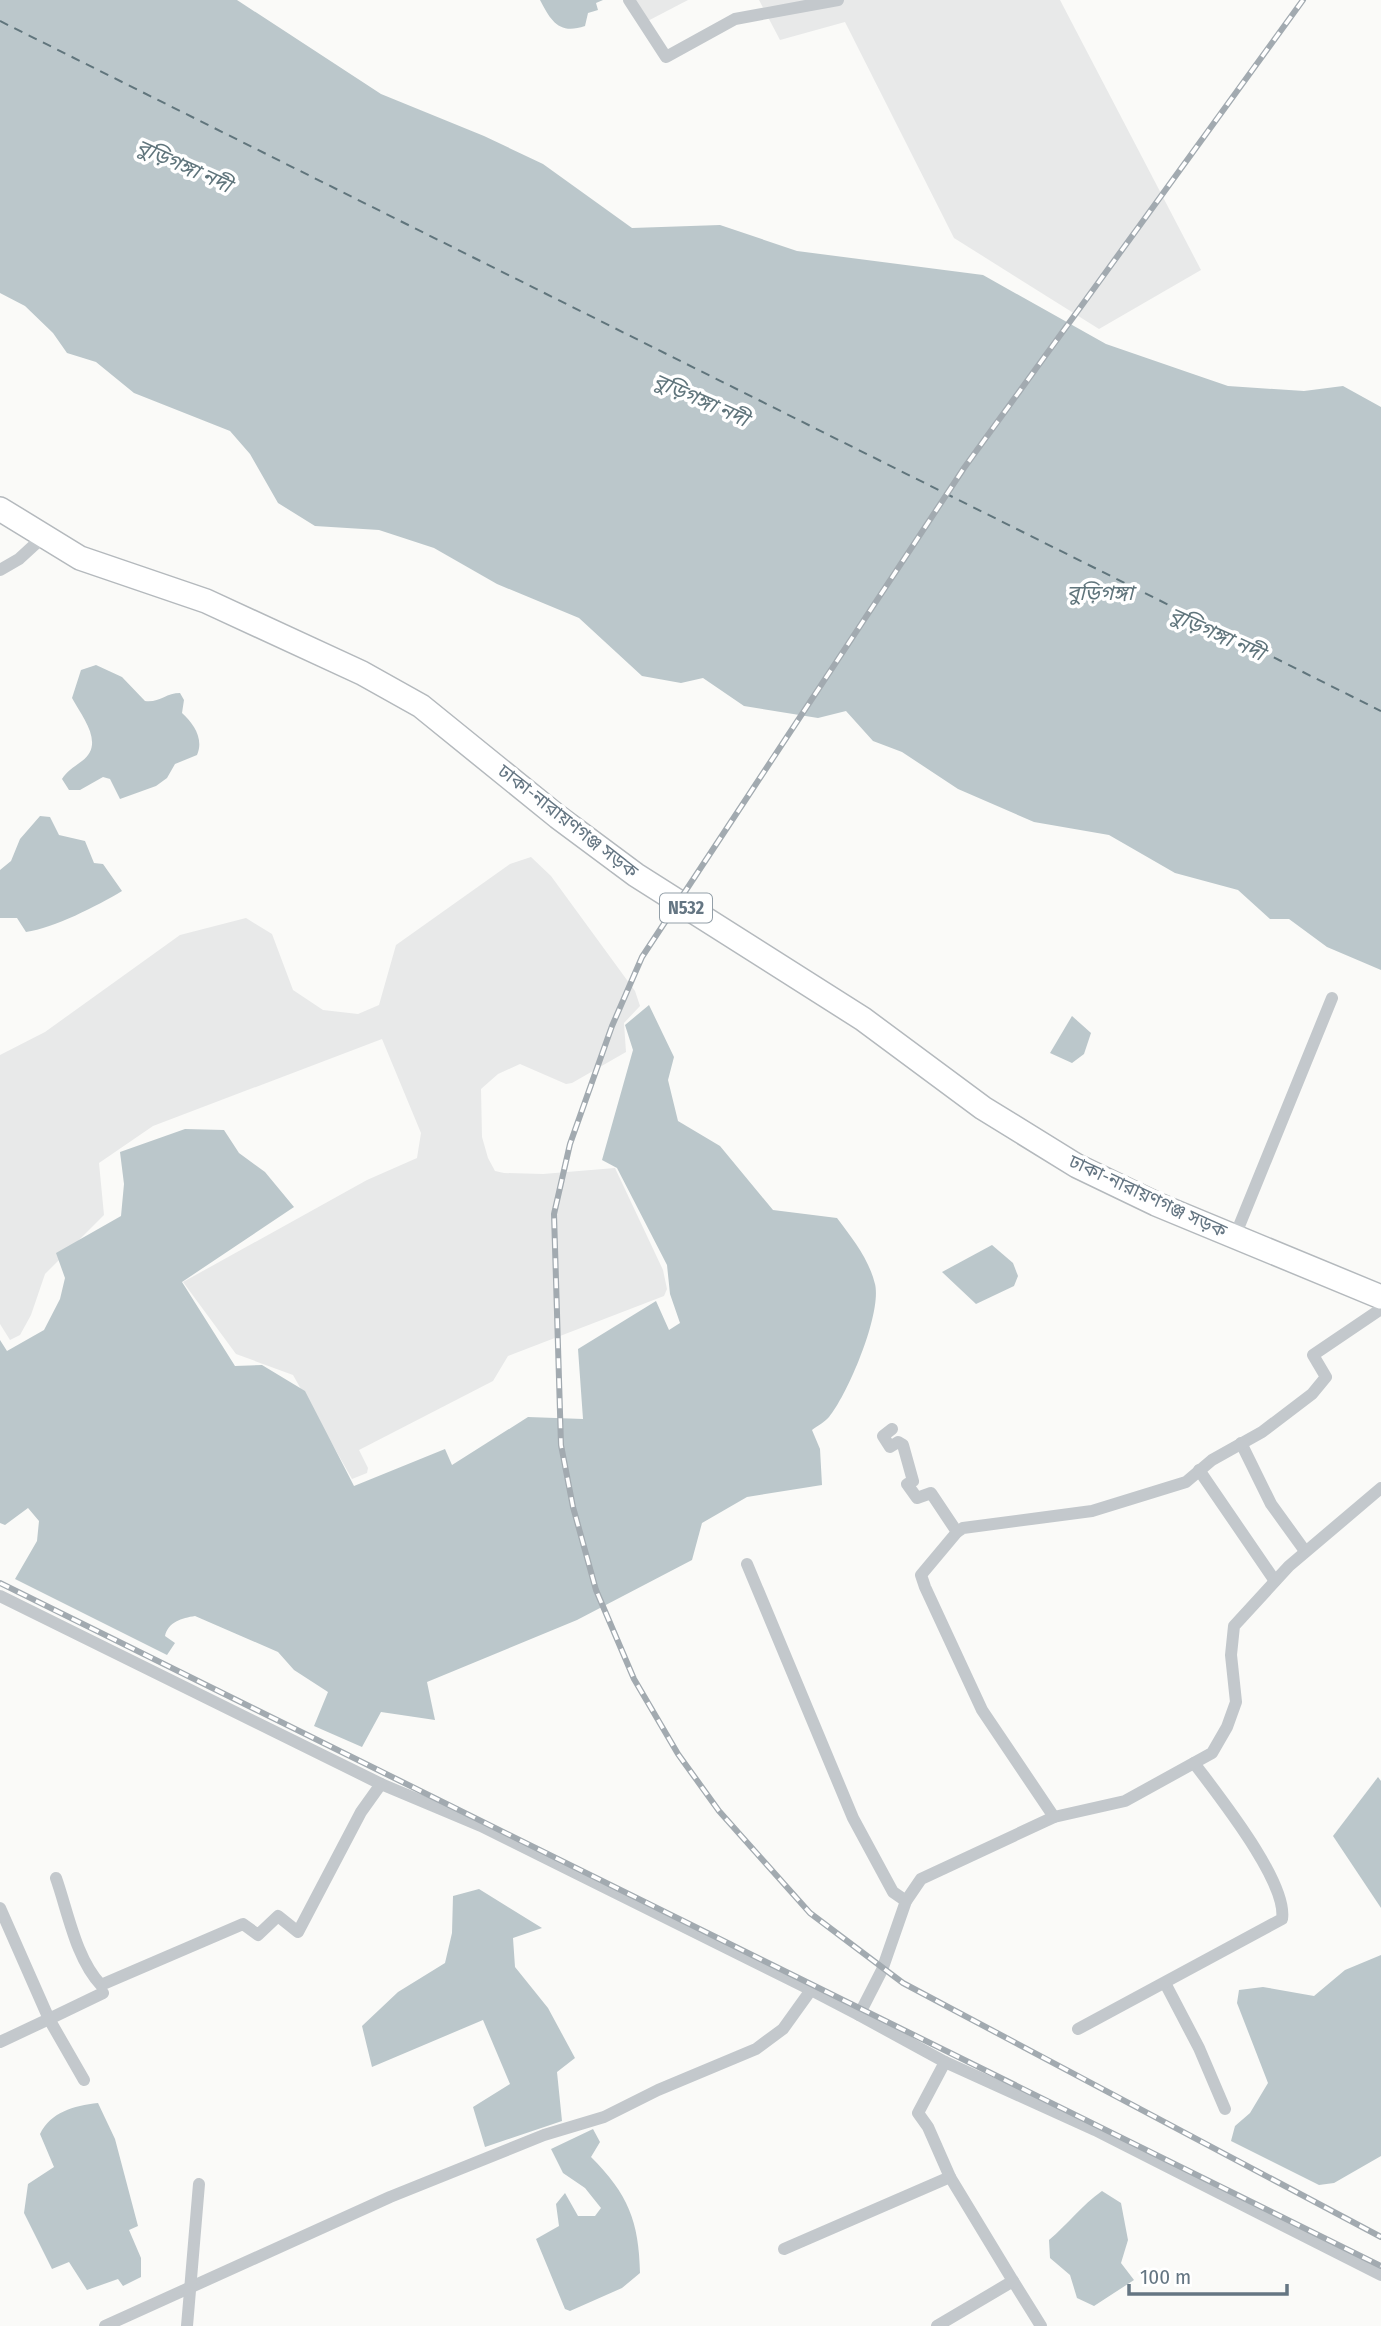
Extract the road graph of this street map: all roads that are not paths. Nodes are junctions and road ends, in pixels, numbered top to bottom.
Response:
1 (629, 0) edge
2 (838, 0) edge
3 (0, 509) edge
4 (43, 537) junction
5 (0, 570) edge
6 (1332, 998) dead end
7 (1235, 1236) junction
8 (1381, 1297) edge
9 (1381, 1309) edge
10 (892, 1429) dead end
11 (1241, 1443) junction
12 (1199, 1470) junction
13 (1381, 1488) edge
14 (957, 1532) junction
15 (1305, 1551) junction
16 (747, 1564) dead end
17 (1275, 1581) junction
18 (0, 1596) edge
19 (1194, 1763) junction
20 (380, 1784) junction
21 (1054, 1817) junction
22 (56, 1878) dead end
23 (906, 1901) junction
24 (0, 1908) edge
25 (1165, 1983) junction
26 (811, 1990) junction
27 (103, 1993) dead end
28 (859, 2015) junction
29 (50, 2019) junction
30 (1078, 2029) dead end
31 (0, 2042) edge
32 (945, 2062) junction
33 (84, 2080) dead end
34 (1225, 2109) dead end
35 (950, 2177) junction
36 (199, 2184) dead end
37 (784, 2249) dead end
38 (1381, 2275) edge
39 (1013, 2281) junction
40 (188, 2287) junction
41 (105, 2326) edge
42 (187, 2326) edge
43 (937, 2326) edge
44 (1041, 2326) edge

1 - 2 street
3 - 4 highway, ঢাকা-নারায়ণগঞ্জ সড়ক / N532
4 - 5 street
4 - 7 highway, ঢাকা-নারায়ণগঞ্জ সড়ক / N532
6 - 7 street
7 - 8 highway, ঢাকা-নারায়ণগঞ্জ সড়ক / N532
9 - 11 street
10 - 14 street
11 - 12 street
11 - 15 street
12 - 14 street
12 - 17 street
13 - 15 street
14 - 21 street
15 - 17 street
16 - 23 street
17 - 19 street
18 - 20 street
19 - 21 street
19 - 25 street
20 - 22 street
20 - 26 street
21 - 23 street
23 - 28 street
24 - 29 street
25 - 30 street
25 - 34 street
26 - 28 street
26 - 40 street
27 - 29 street
28 - 32 street
29 - 31 street
29 - 33 street
32 - 35 street
32 - 38 street
35 - 37 street
35 - 39 street
36 - 40 street
39 - 43 street
39 - 44 street
40 - 41 street
40 - 42 street

